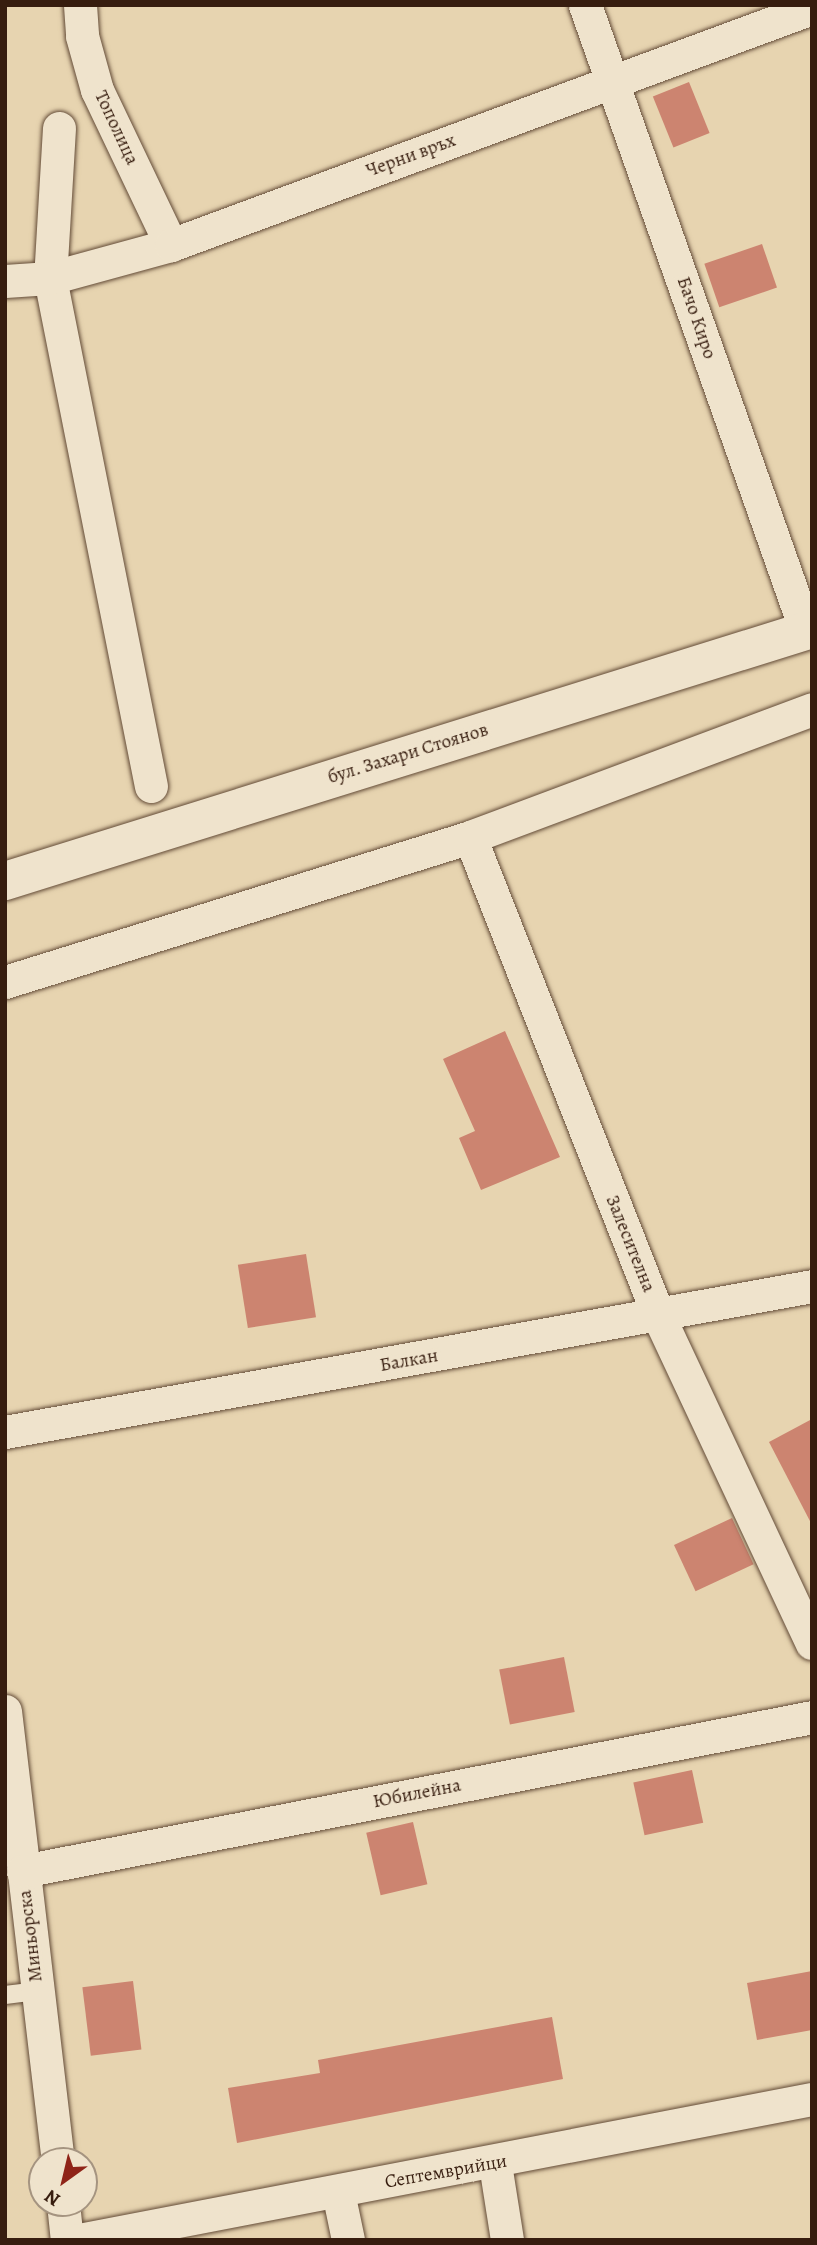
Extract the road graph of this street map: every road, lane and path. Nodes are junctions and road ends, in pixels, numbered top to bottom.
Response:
1 (80, 5) edge
2 (585, 5) edge
3 (812, 8) edge
4 (613, 81) junction
5 (59, 128) dead end
6 (171, 245) junction
7 (50, 278) junction
8 (5, 281) edge
9 (809, 630) edge
10 (812, 709) edge
11 (150, 786) dead end
12 (470, 837) junction
13 (5, 881) edge
14 (5, 982) edge
15 (812, 1286) edge
16 (659, 1317) junction
17 (5, 1432) edge
18 (812, 1643) edge
19 (5, 1711) edge
20 (812, 1717) edge
21 (23, 1871) junction
22 (21, 1993) edge
23 (812, 2099) edge
24 (55, 2147) edge
25 (495, 2164) junction
26 (338, 2192) junction
27 (65, 2217) edge
28 (67, 2240) edge
29 (79, 2240) edge
30 (348, 2240) edge
31 (507, 2240) edge

1 - 6 street, Тополица
2 - 4 street, Бачо Киро
3 - 4 street, Черни връх
4 - 6 street, Черни връх
4 - 9 street, Бачо Киро
5 - 7 street
6 - 7 street, Черни връх
7 - 8 street, Черни връх
7 - 11 street
9 - 13 main road, бул. Захари Стоянов
10 - 12 street
12 - 14 street
12 - 16 street, Залесителна
15 - 16 street, Балкан
16 - 17 street, Балкан
16 - 18 street, Залесителна
19 - 21 street, Миньорска
20 - 21 street, Юбилейна
21 - 22 street, Миньорска
22 - 24 street, Миньорска
23 - 25 street, Септемврийци
25 - 26 street, Септемврийци
25 - 31 street
26 - 29 street, Септемврийци
26 - 30 street
27 - 28 street

